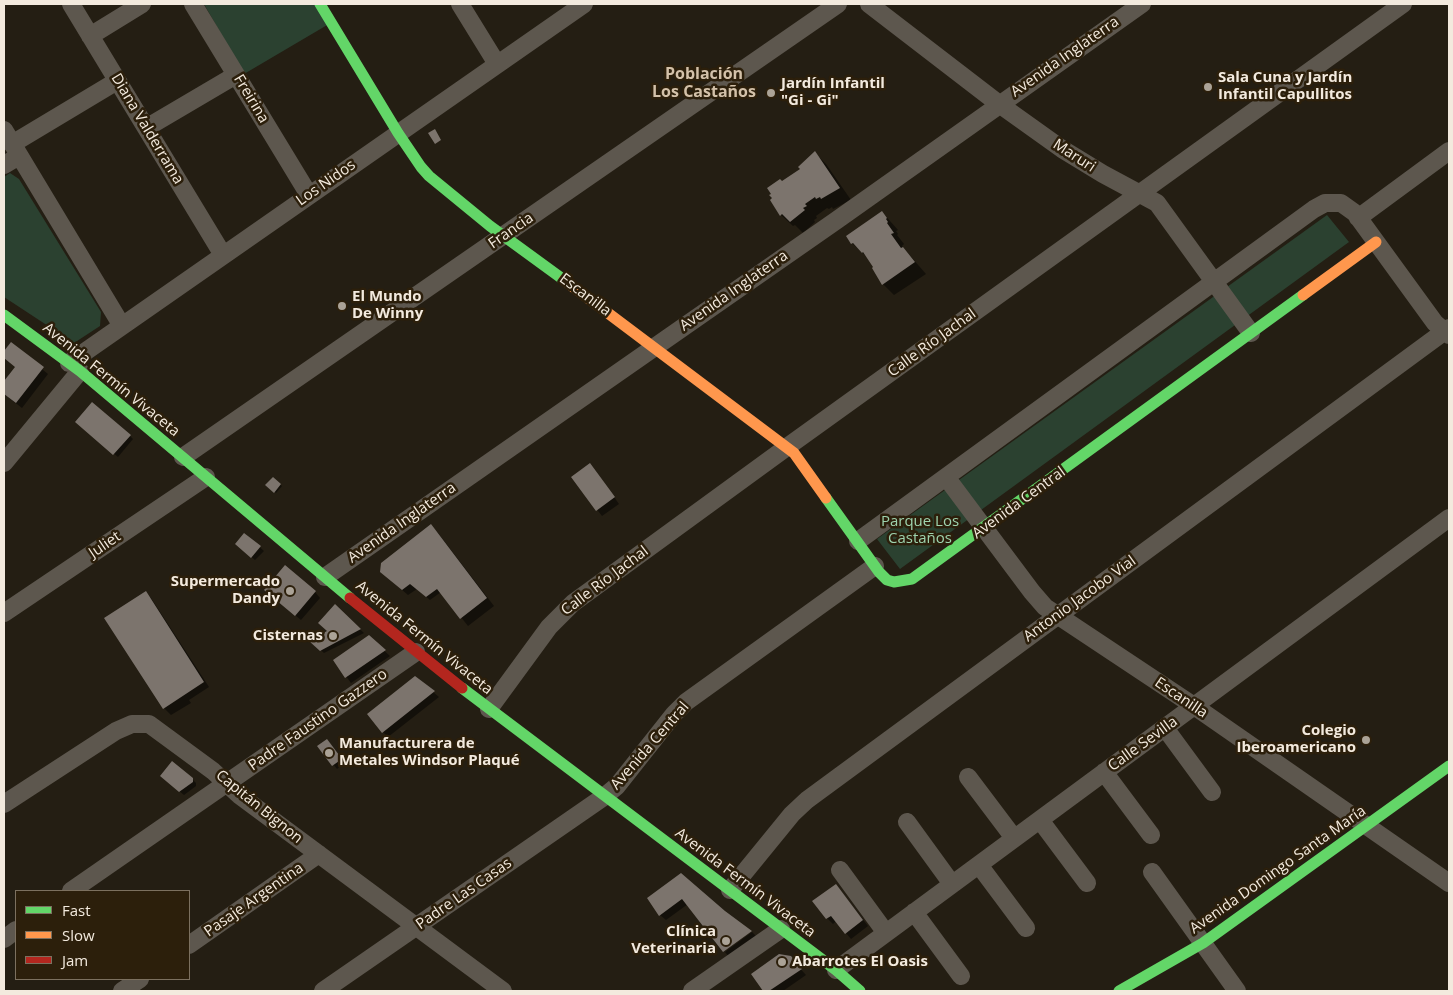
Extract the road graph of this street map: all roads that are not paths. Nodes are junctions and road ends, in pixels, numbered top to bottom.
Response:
1 (71, 4) edge
2 (142, 4) edge
3 (193, 4) edge
4 (320, 4) edge
5 (460, 4) edge
6 (584, 4) edge
7 (838, 4) edge
8 (868, 4) edge
9 (1142, 4) edge
10 (1403, 4) edge
11 (90, 36) junction
12 (497, 64) junction
13 (236, 74) junction
14 (118, 81) junction
15 (999, 104) junction
16 (146, 128) junction
17 (398, 133) junction
18 (12, 143) edge
19 (1449, 151) edge
20 (4, 165) edge
21 (1140, 194) junction
22 (309, 195) junction
23 (1358, 218) junction
24 (504, 235) junction
25 (1376, 242) junction
26 (223, 255) junction
27 (1214, 282) junction
28 (4, 315) edge
29 (122, 326) junction
30 (1447, 332) edge
31 (1251, 333) junction
32 (654, 346) junction
33 (75, 367) junction
34 (787, 447) junction
35 (183, 457) junction
36 (4, 463) edge
37 (206, 477) junction
38 (946, 478) junction
39 (1449, 518) edge
40 (984, 528) junction
41 (858, 541) junction
42 (874, 566) junction
43 (325, 577) junction
44 (4, 614) edge
45 (1057, 615) junction
46 (416, 652) junction
47 (1194, 706) junction
48 (489, 709) junction
49 (1164, 728) junction
50 (1449, 766) edge
51 (1104, 772) junction
52 (968, 777) dead end
53 (227, 784) junction
54 (1212, 792) dead end
55 (605, 796) junction
56 (4, 804) edge
57 (1040, 820) junction
58 (907, 822) dead end
59 (1366, 826) junction
60 (1151, 836) dead end
61 (1014, 838) junction
62 (319, 854) junction
63 (979, 865) junction
64 (840, 870) dead end
65 (1152, 872) dead end
66 (1449, 883) edge
67 (952, 884) junction
68 (1088, 884) dead end
69 (72, 890) edge
70 (730, 890) junction
71 (914, 912) junction
72 (417, 926) junction
73 (1026, 928) dead end
74 (15, 929) edge
75 (781, 929) junction
76 (886, 933) junction
77 (4, 938) edge
78 (1202, 943) junction
79 (190, 944) edge
80 (836, 970) junction
81 (961, 976) dead end
82 (138, 980) edge
83 (122, 991) edge
84 (322, 991) edge
85 (503, 991) edge
86 (692, 991) edge
87 (860, 991) edge
88 (875, 991) edge
89 (1119, 991) edge
90 (1237, 991) edge

1 - 11 street, Diana Valderrama
2 - 11 street
3 - 13 street, Freirina
4 - 17 main road, Escanilla
5 - 12 street
6 - 12 street, Los Nidos
7 - 24 street, Francia
8 - 15 street, Maruri
9 - 15 street, Avenida Inglaterra
10 - 21 street, Calle Río Jachal
11 - 14 street, Diana Valderrama
12 - 17 street, Los Nidos
13 - 16 street
13 - 22 street, Freirina
14 - 16 street, Diana Valderrama
14 - 18 street
15 - 21 street, Maruri
15 - 32 street, Avenida Inglaterra
16 - 26 street, Diana Valderrama
17 - 22 street, Los Nidos
17 - 24 main road, Escanilla
18 - 20 street
18 - 29 street
19 - 23 street
21 - 27 street, Maruri
21 - 34 street, Calle Río Jachal
22 - 26 street, Los Nidos
23 - 25 street
23 - 27 street
24 - 32 main road, Escanilla
24 - 35 street, Francia
25 - 30 street
25 - 31 main road, Avenida Central
26 - 29 street, Los Nidos
27 - 31 street, Maruri
27 - 38 street
28 - 33 main road, Avenida Fermín Vivaceta
29 - 33 street, Los Nidos
30 - 45 street, Antonio Jacobo Vial
31 - 40 main road, Avenida Central
32 - 34 main road, Escanilla
32 - 43 street, Avenida Inglaterra
33 - 35 main road, Avenida Fermín Vivaceta
33 - 36 street, Los Nidos
34 - 41 main road, Escanilla
34 - 48 street, Calle Río Jachal
35 - 37 main road, Avenida Fermín Vivaceta
37 - 43 main road, Avenida Fermín Vivaceta
37 - 44 street, Juliet
38 - 40 street, Escanilla
38 - 41 street
39 - 47 street, Calle Sevilla
40 - 42 main road, Avenida Central
40 - 45 street, Escanilla
41 - 42 main road, Escanilla
42 - 55 street, Avenida Central
43 - 46 main road, Avenida Fermín Vivaceta
45 - 47 street, Escanilla
45 - 70 street, Antonio Jacobo Vial
46 - 48 main road, Avenida Fermín Vivaceta
46 - 53 street, Padre Faustino Gazzero
47 - 49 street, Calle Sevilla
47 - 59 street, Escanilla
48 - 55 main road, Avenida Fermín Vivaceta
49 - 51 street, Calle Sevilla
49 - 54 street
50 - 59 main road, Avenida Domingo Santa María
51 - 57 street, Calle Sevilla
51 - 60 street
52 - 61 street
53 - 56 street, Capitán Bignon
53 - 62 street, Capitán Bignon
53 - 69 street, Padre Faustino Gazzero
55 - 70 main road, Avenida Fermín Vivaceta
55 - 72 street, Padre Las Casas
57 - 61 street, Calle Sevilla
57 - 68 street
58 - 67 street
59 - 66 street, Escanilla
59 - 78 main road, Avenida Domingo Santa María
61 - 63 street, Calle Sevilla
62 - 72 street, Capitán Bignon
62 - 79 street, Pasaje Argentina
63 - 67 street, Calle Sevilla
63 - 73 street
64 - 76 street
65 - 78 street
67 - 71 street, Calle Sevilla
70 - 75 main road, Avenida Fermín Vivaceta
71 - 76 street, Calle Sevilla
71 - 81 street
72 - 84 street, Padre Las Casas
72 - 85 street, Capitán Bignon
74 - 77 street
75 - 80 main road, Avenida Fermín Vivaceta
75 - 86 street
76 - 80 street, Calle Sevilla
78 - 89 main road, Avenida Domingo Santa María
78 - 90 street
80 - 87 main road, Avenida Fermín Vivaceta
80 - 88 main road, Avenida Fermín Vivaceta
82 - 83 street

